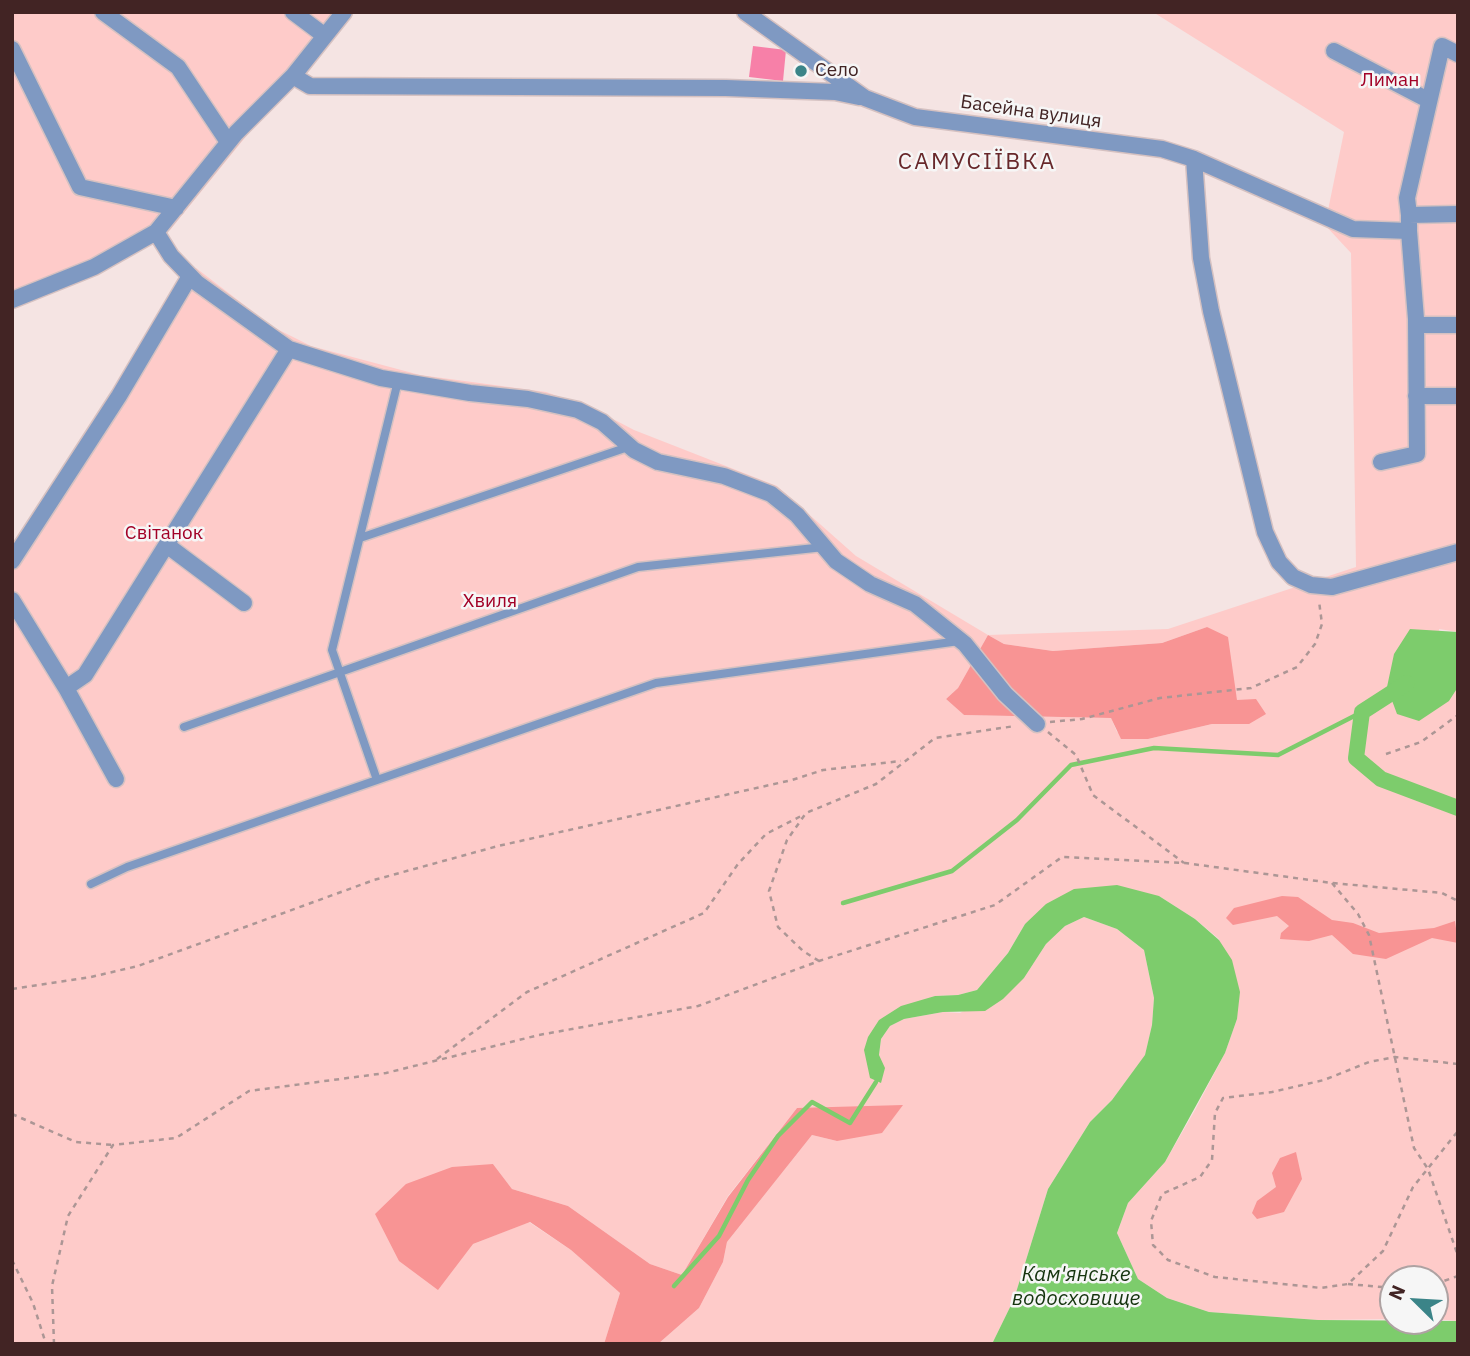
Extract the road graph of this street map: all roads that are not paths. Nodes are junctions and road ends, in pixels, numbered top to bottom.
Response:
1 (103, 12) edge
2 (293, 12) edge
3 (344, 12) edge
4 (745, 12) edge
5 (325, 36) junction
6 (12, 49) edge
7 (1334, 51) dead end
8 (1458, 54) edge
9 (293, 76) junction
10 (865, 98) junction
11 (1428, 100) junction
12 (228, 142) junction
13 (1194, 159) junction
14 (176, 208) junction
15 (1458, 214) edge
16 (1409, 223) junction
17 (156, 232) junction
18 (190, 276) junction
19 (12, 300) edge
20 (1416, 325) junction
21 (1458, 325) edge
22 (289, 349) junction
23 (398, 381) junction
24 (1416, 396) junction
25 (1458, 396) edge
26 (630, 446) junction
27 (1381, 462) dead end
28 (359, 538) junction
29 (168, 546) junction
30 (824, 547) junction
31 (1458, 552) edge
32 (12, 561) edge
33 (12, 600) edge
34 (244, 603) dead end
35 (961, 640) junction
36 (340, 671) junction
37 (66, 688) junction
38 (1037, 724) road end
39 (184, 727) dead end
40 (116, 779) dead end
41 (377, 780) junction
42 (91, 884) dead end

1 - 12 street
2 - 5 street
3 - 5 street
4 - 10 street
5 - 9 street
6 - 14 street
7 - 11 street
8 - 11 street
9 - 10 street
9 - 12 street
10 - 13 street, Басейна вулиця
11 - 16 street
12 - 14 street
13 - 16 street, Басейна вулиця
13 - 31 street
14 - 17 street
15 - 16 street, Басейна вулиця
16 - 20 street
17 - 18 street
17 - 19 street
18 - 22 street
18 - 32 street
20 - 21 street
20 - 24 street
22 - 23 street
22 - 29 street
23 - 26 street
23 - 28 lane
24 - 25 street
24 - 27 street
26 - 28 lane
26 - 30 street
28 - 36 lane
29 - 34 street
29 - 37 street
30 - 35 street
30 - 36 lane
33 - 37 street
35 - 38 street
35 - 41 lane
36 - 39 lane
36 - 41 lane
37 - 40 street
41 - 42 lane

